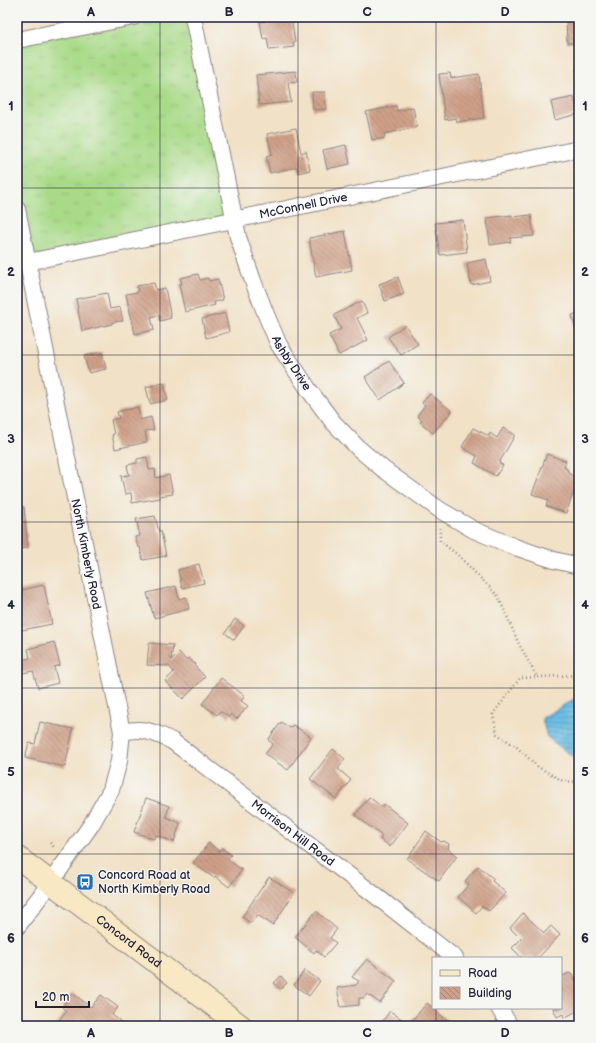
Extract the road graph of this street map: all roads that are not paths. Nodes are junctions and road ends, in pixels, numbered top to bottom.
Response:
1 (133, 17) edge
2 (193, 17) edge
3 (17, 40) edge
4 (579, 149) edge
5 (17, 209) edge
6 (236, 219) junction
7 (28, 262) junction
8 (579, 566) edge
9 (122, 732) junction
10 (17, 857) edge
11 (51, 882) junction
12 (17, 927) edge
13 (454, 957) edge
14 (500, 1009) edge
15 (242, 1026) edge
16 (510, 1026) edge

1 - 3 street
2 - 6 street, Ashby Drive
4 - 6 street, McConnell Drive
5 - 7 street, North Kimberly Road
6 - 7 street, McConnell Drive
6 - 8 street, Ashby Drive
7 - 9 street, North Kimberly Road
9 - 11 street, North Kimberly Road
9 - 13 street, Morrison Hill Road
10 - 11 main road, Concord Road
11 - 12 street, North Kimberly Road
11 - 15 main road, Concord Road
14 - 16 street

